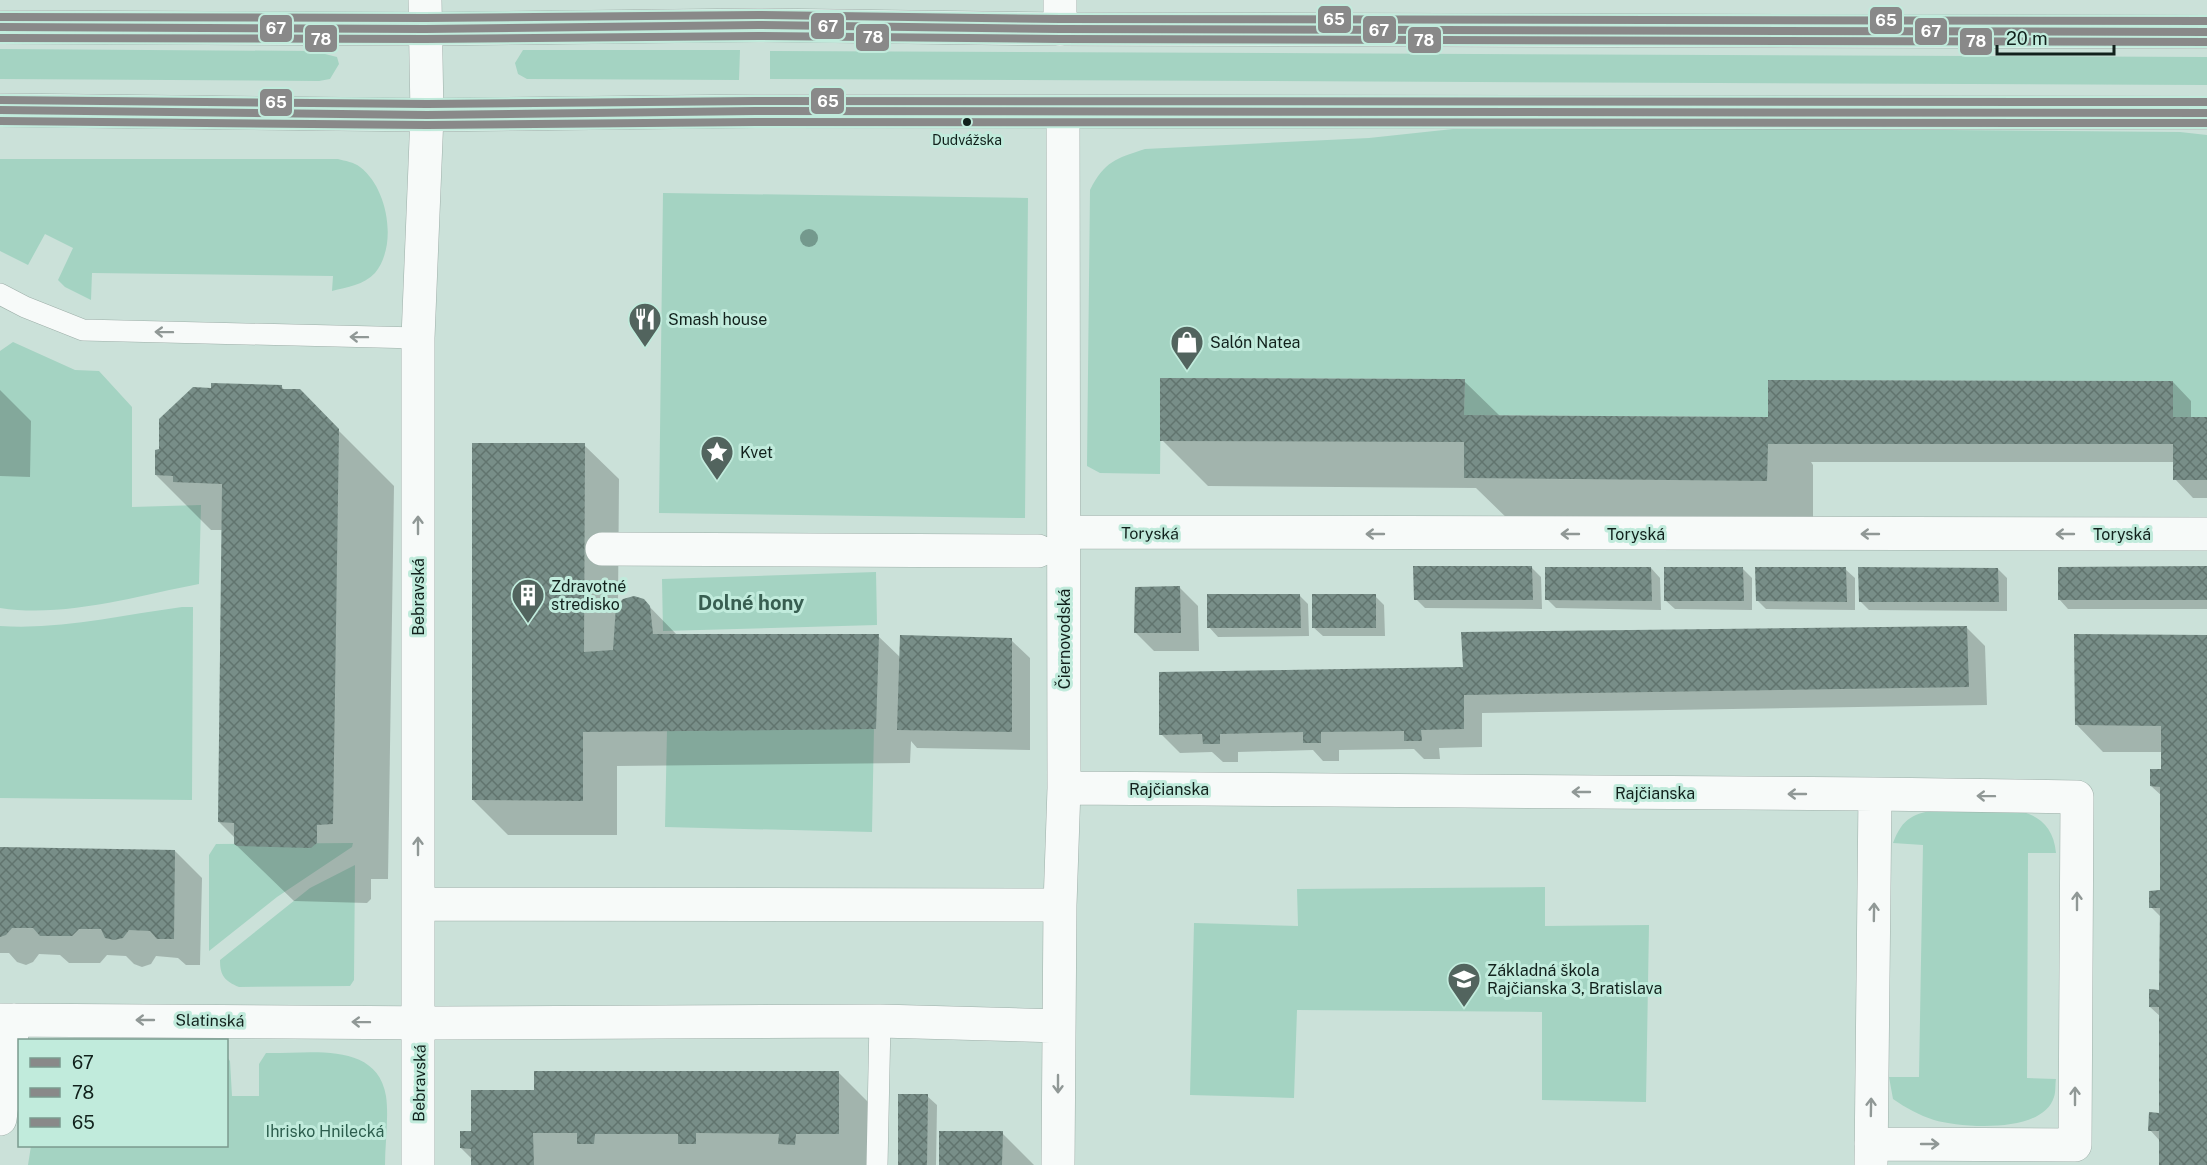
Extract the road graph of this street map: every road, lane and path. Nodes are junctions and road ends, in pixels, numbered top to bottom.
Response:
1 (425, 14) edge
2 (1060, 14) edge
3 (0, 27) edge
4 (2207, 32) edge
5 (0, 111) edge
6 (1063, 113) junction
7 (2207, 113) edge
8 (427, 115) junction
9 (0, 294) edge
10 (418, 338) junction
11 (1064, 532) junction
12 (2207, 534) edge
13 (602, 549) dead end
14 (1038, 551) dead end
15 (1064, 788) junction
16 (1875, 794) junction
17 (418, 904) junction
18 (1060, 905) junction
19 (7, 1020) edge
20 (420, 1022) junction
21 (880, 1022) junction
22 (1059, 1026) junction
23 (0, 1119) edge
24 (1871, 1154) edge
25 (418, 1165) edge
26 (877, 1165) edge
27 (1058, 1165) edge

1 - 2 main road
1 - 3 main road
1 - 8 street, Bebravská
2 - 4 main road
5 - 8 main road
6 - 7 main road
6 - 8 main road
6 - 11 street, Čiernovodská
8 - 10 street, Bebravská
10 -> 9 lane
17 -> 10 street, Bebravská
12 -> 11 street, Toryská
11 - 15 street, Čiernovodská
13 - 14 street
16 -> 15 street, Rajčianska
15 - 18 street, Čiernovodská
24 -> 16 street
24 -> 16 street, Rajčianska
17 - 18 street
17 - 20 street, Bebravská
18 - 22 street, Čiernovodská
20 -> 19 street, Slatinská
19 - 23 street
20 - 21 street, Slatinská
20 - 25 street, Bebravská
21 - 22 street, Slatinská
21 - 26 lane
22 -> 27 street, Čiernovodská

